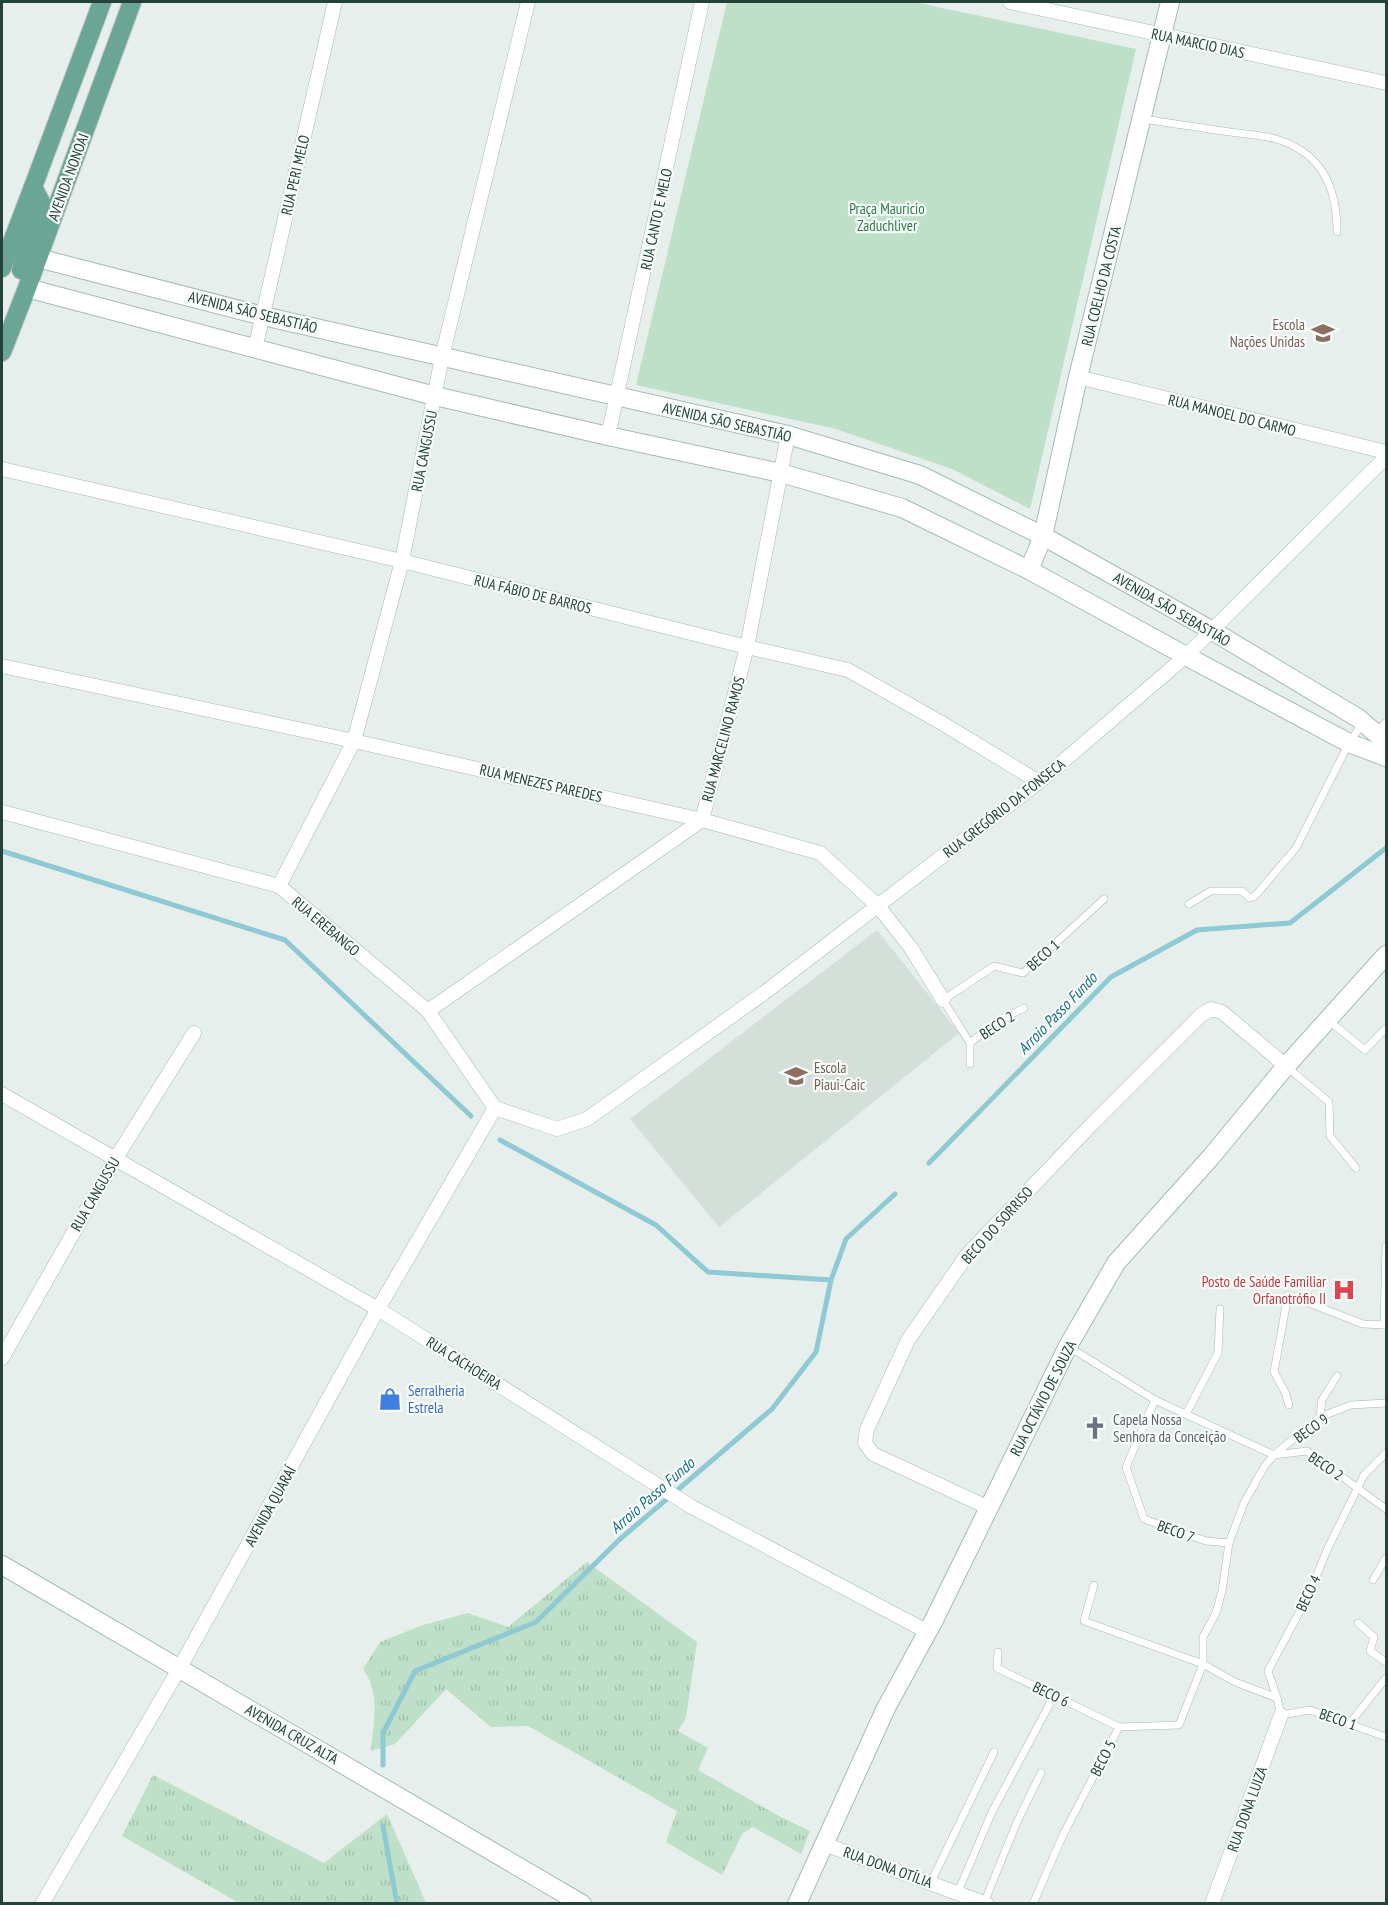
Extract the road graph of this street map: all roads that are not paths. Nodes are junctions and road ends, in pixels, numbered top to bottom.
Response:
1 (102, 2) edge
2 (132, 2) edge
3 (335, 2) edge
4 (528, 2) edge
5 (702, 2) edge
6 (1010, 2) edge
7 (1170, 2) edge
8 (1163, 36) junction
9 (1386, 82) edge
10 (1142, 119) junction
11 (33, 187) junction
12 (1337, 232) dead end
13 (38, 258) junction
14 (2, 268) edge
15 (27, 288) junction
16 (263, 316) junction
17 (255, 349) junction
18 (2, 352) edge
19 (442, 357) junction
20 (1078, 377) junction
21 (435, 396) junction
22 (618, 397) junction
23 (788, 435) junction
24 (608, 436) junction
25 (1386, 452) edge
26 (1386, 457) edge
27 (2, 469) edge
28 (781, 472) junction
29 (1043, 536) junction
30 (402, 561) junction
31 (1029, 570) junction
32 (1210, 630) junction
33 (747, 647) junction
34 (1186, 656) junction
35 (2, 666) edge
36 (1378, 730) edge
37 (354, 741) junction
38 (1357, 746) junction
39 (1386, 758) edge
40 (1039, 782) junction
41 (2, 812) edge
42 (702, 820) junction
43 (279, 886) junction
44 (1104, 900) dead end
45 (1189, 904) dead end
46 (878, 906) junction
47 (1386, 955) edge
48 (943, 1000) junction
49 (1024, 1008) dead end
50 (428, 1011) junction
51 (1328, 1020) junction
52 (1386, 1030) edge
53 (194, 1033) dead end
54 (970, 1043) junction
55 (970, 1064) dead end
56 (1286, 1066) junction
57 (2, 1094) edge
58 (495, 1108) junction
59 (116, 1158) junction
60 (1356, 1168) dead end
61 (1386, 1246) edge
62 (378, 1309) junction
63 (1220, 1309) dead end
64 (1385, 1325) edge
65 (1068, 1346) junction
66 (2, 1358) edge
67 (1337, 1376) dead end
68 (1155, 1400) junction
69 (1386, 1403) edge
70 (1289, 1405) dead end
71 (1186, 1414) junction
72 (1320, 1417) junction
73 (1386, 1453) edge
74 (1274, 1455) junction
75 (1357, 1487) junction
76 (989, 1508) junction
77 (1386, 1509) edge
78 (1229, 1543) junction
79 (1386, 1558) edge
80 (2, 1564) edge
81 (1373, 1580) dead end
82 (1094, 1585) dead end
83 (1358, 1623) dead end
84 (928, 1632) junction
85 (998, 1652) dead end
86 (1386, 1662) edge
87 (1203, 1664) junction
88 (179, 1669) junction
89 (1386, 1678) edge
90 (1054, 1696) junction
91 (1277, 1698) junction
92 (1281, 1715) junction
93 (1350, 1723) junction
94 (1119, 1727) junction
95 (1386, 1737) edge
96 (994, 1752) dead end
97 (1041, 1773) dead end
98 (824, 1844) junction
99 (931, 1882) junction
100 (958, 1892) junction
101 (985, 1903) edge
102 (42, 1904) edge
103 (582, 1904) edge
104 (797, 1904) edge
105 (1033, 1904) edge
106 (1212, 1904) edge

1 - 11 main road, AVENIDA NONOAI
2 - 13 main road, AVENIDA NONOAI
3 - 16 street, RUA PERI MELO
4 - 19 street, RUA CANGUSSU
5 - 22 street, RUA CANTO E MELO
6 - 8 street, RUA MARCIO DIAS
7 - 8 street, RUA COELHO DA COSTA
8 - 9 street, RUA MARCIO DIAS
8 - 10 street, RUA COELHO DA COSTA
10 - 12 lane
10 - 20 street, RUA COELHO DA COSTA
11 - 14 main road, AVENIDA NONOAI
11 - 15 main road
13 - 15 main road, AVENIDA NONOAI
13 - 16 street, AVENIDA SÃO SEBASTIÃO
15 - 17 street
15 - 18 main road, AVENIDA NONOAI
16 - 17 street, RUA PERI MELO
16 - 19 street, AVENIDA SÃO SEBASTIÃO
17 - 21 street
19 - 21 street, RUA CANGUSSU
19 - 22 street, AVENIDA SÃO SEBASTIÃO
20 - 25 street, RUA MANOEL DO CARMO
20 - 29 street, RUA COELHO DA COSTA
21 - 24 street
21 - 30 street, RUA CANGUSSU
22 - 23 street, AVENIDA SÃO SEBASTIÃO
22 - 24 street, RUA CANTO E MELO
23 - 28 street, RUA MARCELINO RAMOS
23 - 29 street, AVENIDA SÃO SEBASTIÃO
24 - 28 street
26 - 32 street, RUA GREGÓRIO DA FONSECA
27 - 30 street, RUA FÁBIO DE BARROS
28 - 31 street
28 - 33 street, RUA MARCELINO RAMOS
29 - 31 street, RUA COELHO DA COSTA
29 - 32 street, AVENIDA SÃO SEBASTIÃO
30 - 33 street, RUA FÁBIO DE BARROS
30 - 37 street, RUA CANGUSSU
31 - 34 street
32 - 34 street, RUA GREGÓRIO DA FONSECA
32 - 36 street, AVENIDA SÃO SEBASTIÃO
33 - 40 street, RUA FÁBIO DE BARROS
33 - 42 street, RUA MARCELINO RAMOS
34 - 38 street
34 - 40 street, RUA GREGÓRIO DA FONSECA
35 - 37 street, RUA MENEZES PAREDES
36 - 38 lane
36 - 38 lane
37 - 42 street, RUA MENEZES PAREDES
37 - 43 street, RUA CANGUSSU
38 - 39 street
38 - 45 lane
40 - 46 street, RUA GREGÓRIO DA FONSECA
41 - 43 street, RUA EREBANGO
42 - 46 street, RUA MENEZES PAREDES
42 - 50 street, RUA MARCELINO RAMOS
43 - 50 street, RUA EREBANGO
44 - 48 lane, BECO 1
46 - 48 street, RUA MENEZES PAREDES
46 - 58 street, RUA GREGÓRIO DA FONSECA
47 - 51 street, RUA OCTÁVIO DE SOUZA
48 - 54 lane, RUA MENEZES PAREDES
49 - 54 lane, BECO 2
50 - 58 street, RUA EREBANGO
51 - 52 lane
51 - 56 street, RUA OCTÁVIO DE SOUZA
53 - 59 street, RUA CANGUSSU
54 - 55 lane
56 - 60 lane
56 - 65 street, RUA OCTÁVIO DE SOUZA
56 - 76 street, BECO DO SORRISO
57 - 59 street, RUA CACHOEIRA
58 - 62 street, AVENIDA QUARAÍ
59 - 62 street, RUA CACHOEIRA
59 - 66 street, RUA CANGUSSU
61 - 64 lane
62 - 84 street, RUA CACHOEIRA
62 - 88 street, AVENIDA QUARAÍ
63 - 71 lane
64 - 70 lane
65 - 68 lane
65 - 76 street, RUA OCTÁVIO DE SOUZA
67 - 72 lane
68 - 71 lane
68 - 78 lane, BECO 7
69 - 72 lane, BECO 9
71 - 74 lane
72 - 74 lane, BECO 9
73 - 75 lane, BECO 4
74 - 75 lane, BECO 2
74 - 78 lane
75 - 77 lane, BECO 2
75 - 91 lane, BECO 4
76 - 84 street, RUA OCTÁVIO DE SOUZA
78 - 87 lane
79 - 81 lane
80 - 88 street, AVENIDA CRUZ ALTA
82 - 87 lane
83 - 86 lane
84 - 98 street, RUA OCTÁVIO DE SOUZA
85 - 90 lane, BECO 6
87 - 91 lane
87 - 94 lane, BECO 5
88 - 102 street, AVENIDA QUARAÍ
88 - 103 street, AVENIDA CRUZ ALTA
89 - 93 lane
90 - 94 lane, BECO 6
90 - 100 lane
91 - 92 lane
92 - 93 lane, BECO 1
92 - 106 street, RUA DONA LUIZA
93 - 95 lane, BECO 1
94 - 105 lane, BECO 5
96 - 99 lane
97 - 101 lane
98 - 99 street, RUA DONA OTÍLIA
98 - 104 street, RUA OCTÁVIO DE SOUZA
99 - 100 street, RUA DONA OTÍLIA
100 - 101 street, RUA DONA OTÍLIA

